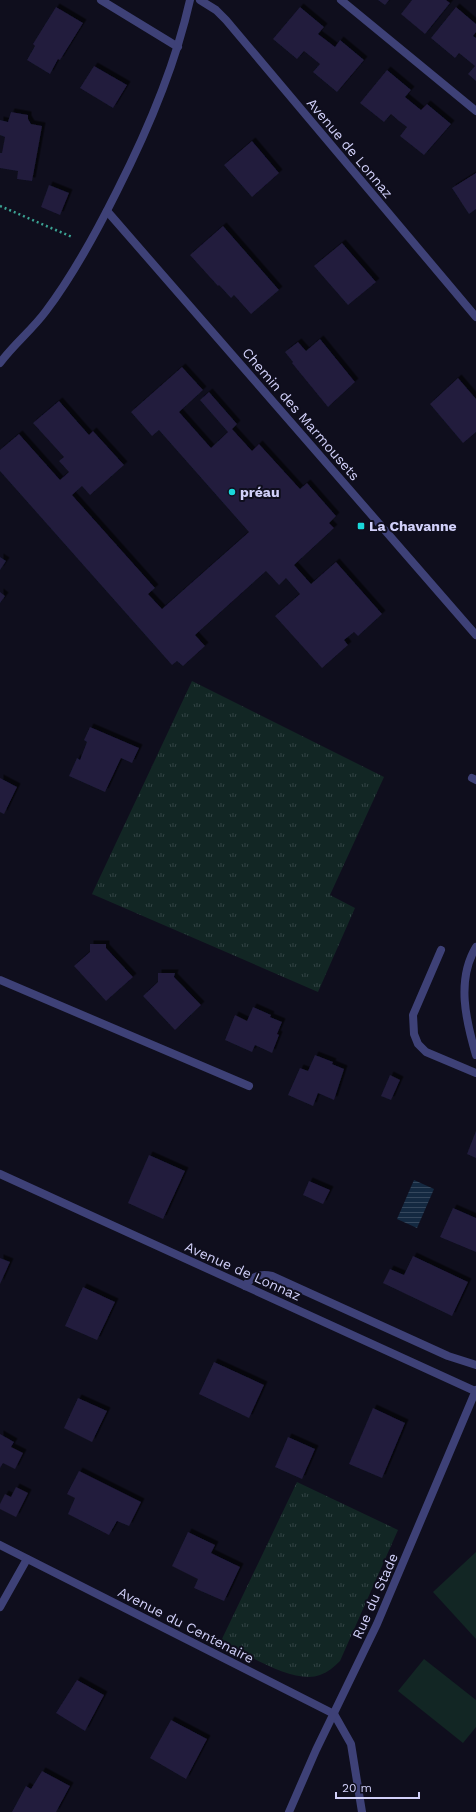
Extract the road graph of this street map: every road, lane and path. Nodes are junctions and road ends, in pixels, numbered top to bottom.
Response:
1 (101, 0) edge
2 (190, 0) edge
3 (200, 0) edge
4 (341, 0) edge
5 (178, 47) junction
6 (476, 111) edge
7 (0, 206) edge
8 (107, 211) junction
9 (88, 244) junction
10 (476, 317) edge
11 (0, 363) edge
12 (476, 635) edge
13 (476, 947) edge
14 (441, 950) dead end
15 (0, 980) edge
16 (476, 1056) edge
17 (476, 1073) edge
18 (249, 1086) dead end
19 (0, 1174) edge
20 (245, 1286) junction
21 (476, 1365) edge
22 (476, 1391) edge
23 (0, 1545) edge
24 (27, 1559) junction
25 (0, 1607) edge
26 (334, 1714) junction
27 (288, 1812) edge
28 (362, 1812) edge

1 - 5 street
2 - 5 street
3 - 10 street, Avenue de Lonnaz
4 - 6 street
5 - 8 street
7 - 9 path
8 - 9 street
8 - 12 street, Chemin des Marmousets
9 - 11 street
13 - 16 street
14 - 17 street
15 - 18 street
19 - 20 street, Avenue de Lonnaz
20 - 21 street
20 - 22 street, Avenue de Lonnaz
22 - 26 street, Rue du Stade
23 - 24 street, Avenue du Centenaire
24 - 25 street
24 - 26 street, Avenue du Centenaire
26 - 27 street, Rue du Stade
26 - 28 street

